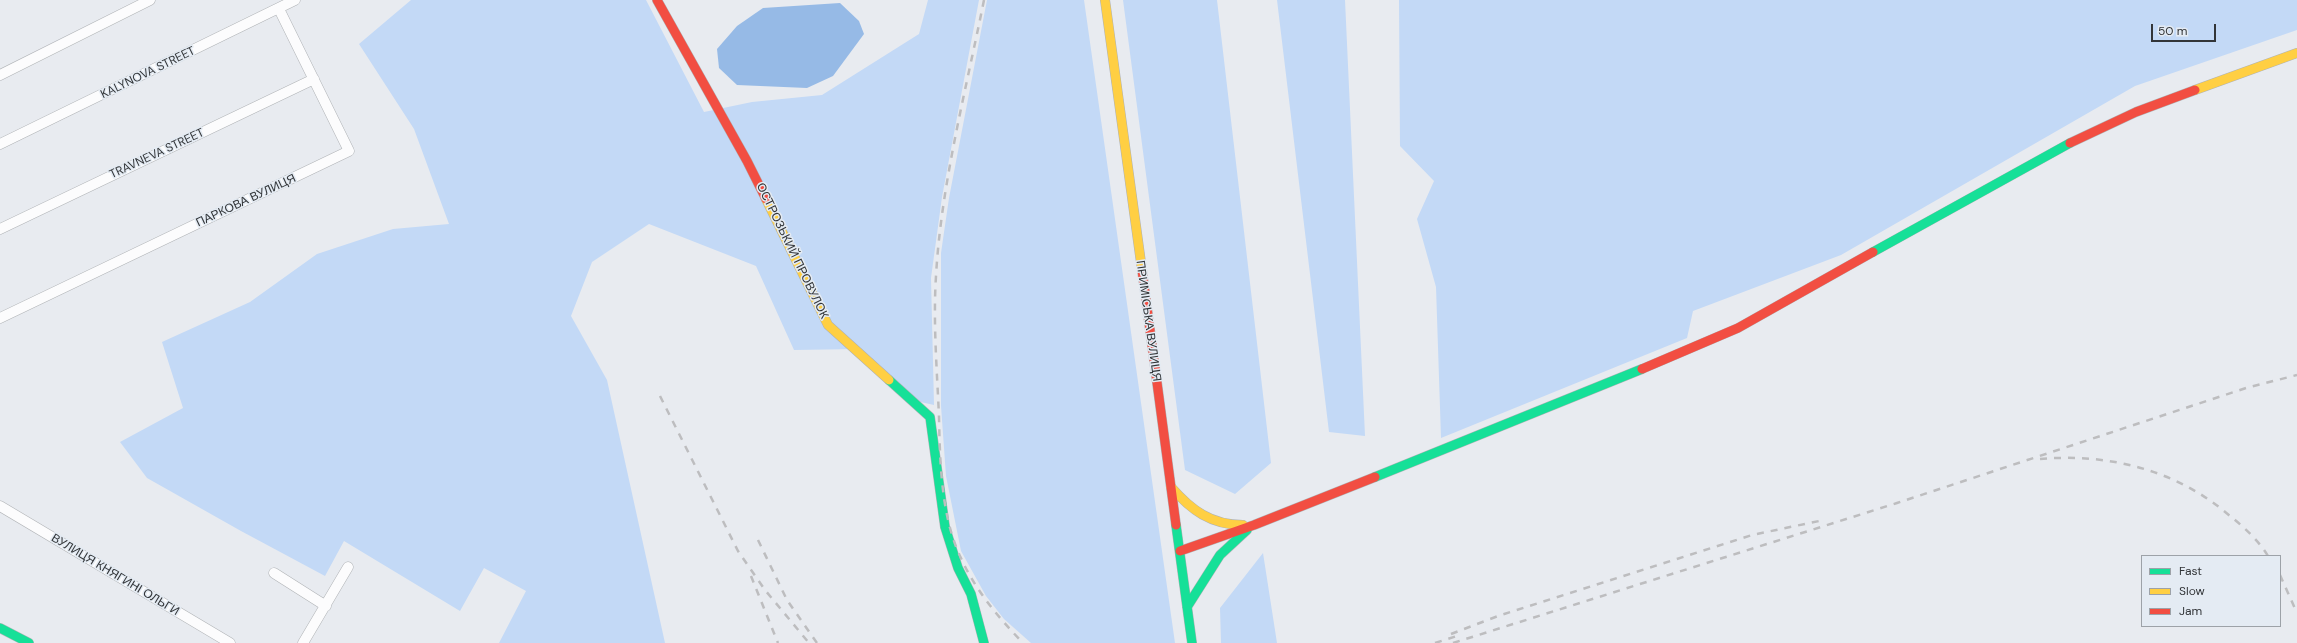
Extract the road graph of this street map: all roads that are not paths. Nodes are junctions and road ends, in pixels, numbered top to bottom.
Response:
1 (150, 0) edge
2 (295, 0) edge
3 (657, 0) edge
4 (1105, 0) edge
5 (279, 9) junction
6 (2297, 53) edge
7 (0, 75) edge
8 (314, 79) junction
9 (0, 144) edge
10 (0, 229) edge
11 (0, 318) edge
12 (1171, 487) junction
13 (0, 506) edge
14 (1254, 525) junction
15 (1180, 551) junction
16 (348, 567) dead end
17 (274, 573) dead end
18 (326, 606) junction
19 (1187, 607) junction
20 (0, 628) edge
21 (29, 643) edge
22 (230, 643) edge
23 (303, 643) edge
24 (984, 643) edge
25 (1192, 643) edge

1 - 7 street
2 - 5 street, KALYNOVA STREET
3 - 24 main road, ОСТРОЗЬКИЙ ПРОВУЛОК
4 - 12 main road, ПРИМІСЬКА ВУЛИЦЯ
5 - 8 street, ПАРКОВА ВУЛИЦЯ
5 - 9 street, KALYNOVA STREET
6 - 14 main road
8 - 10 street, TRAVNEVA STREET
8 - 11 street, ПАРКОВА ВУЛИЦЯ
12 - 14 main road
12 - 15 main road, ПРИМІСЬКА ВУЛИЦЯ
13 - 22 street, ВУЛИЦЯ КНЯГИНІ ОЛЬГИ
14 - 15 main road
14 - 19 main road
15 - 19 main road, ПРИМІСЬКА ВУЛИЦЯ
16 - 18 street
17 - 18 street
18 - 23 street
19 - 25 main road, ПРИМІСЬКА ВУЛИЦЯ
20 - 21 main road

